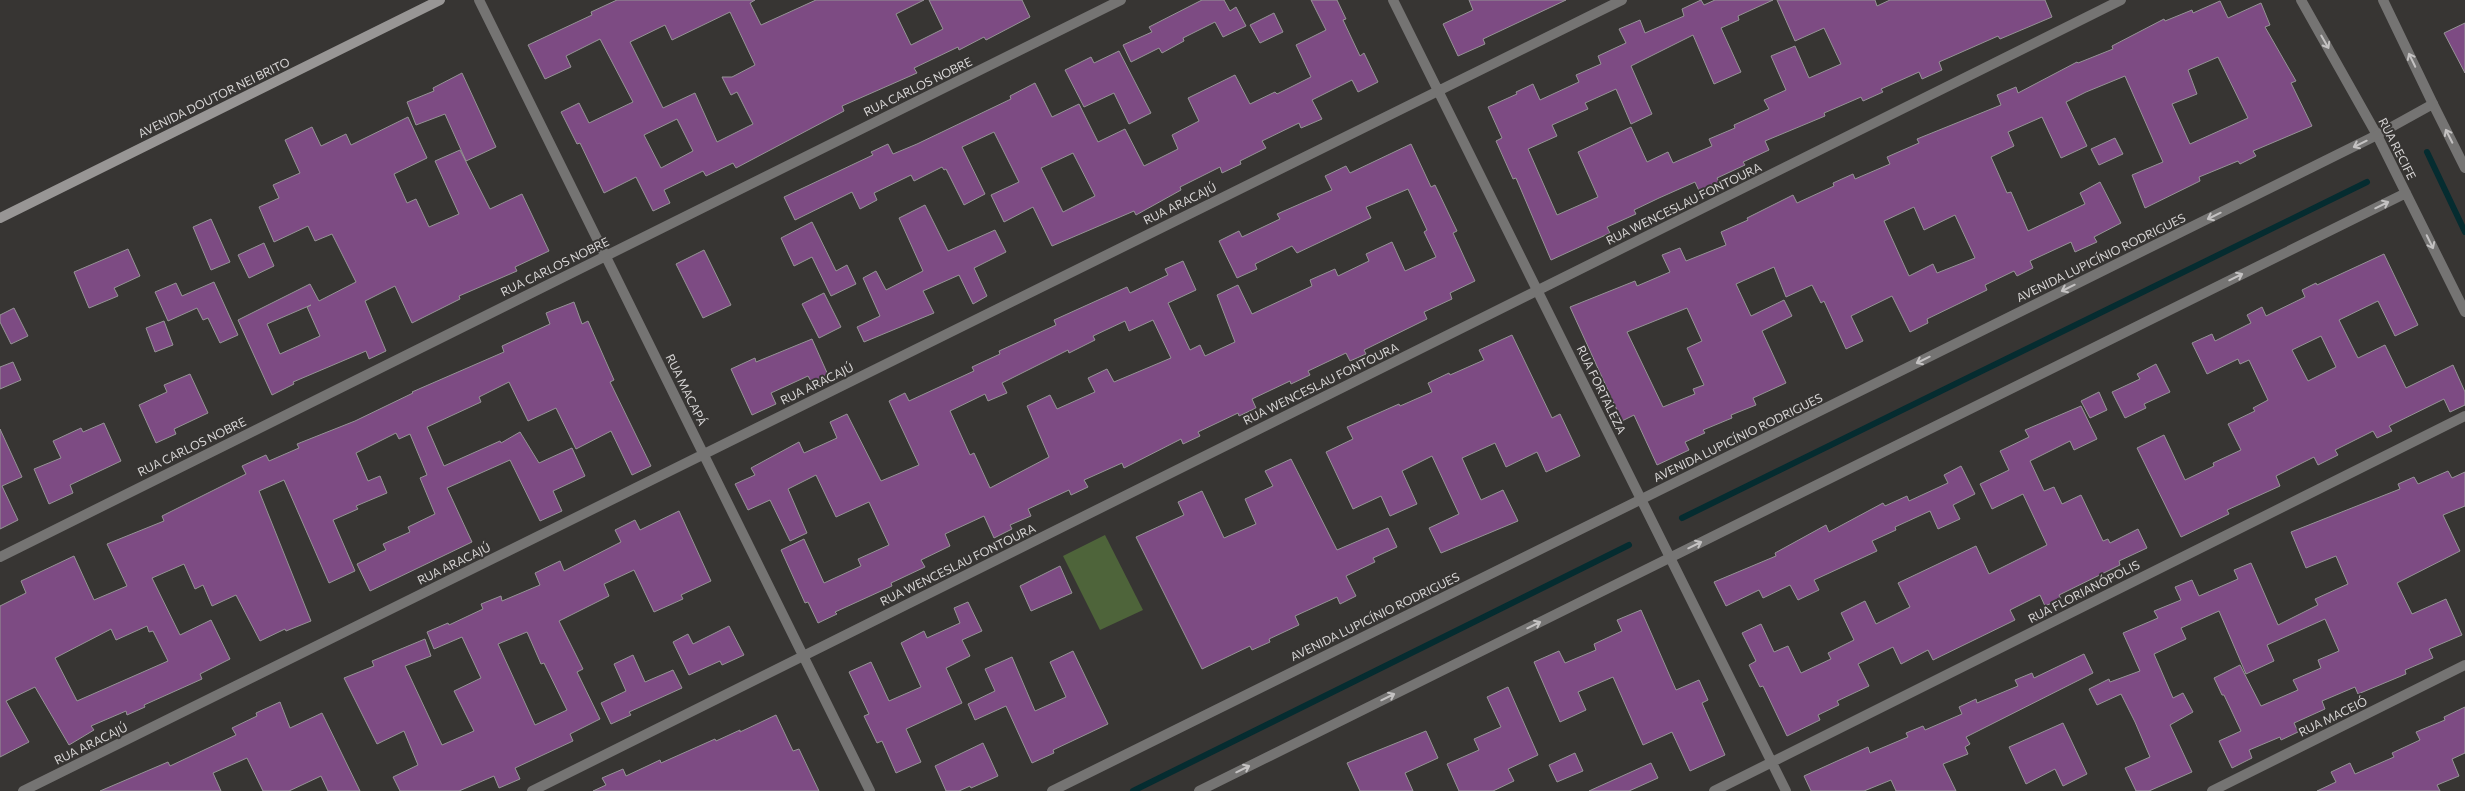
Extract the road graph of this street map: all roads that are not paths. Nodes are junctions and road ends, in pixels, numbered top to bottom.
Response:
1 (440, 0) edge
2 (479, 0) edge
3 (1121, 0) edge
4 (1393, 0) edge
5 (1622, 0) edge
6 (2122, 0) edge
7 (2301, 0) edge
8 (2383, 0) edge
9 (1438, 91) junction
10 (2433, 104) junction
11 (2377, 135) junction
12 (2465, 168) edge
13 (2406, 193) junction
14 (0, 218) edge
15 (606, 256) junction
16 (1538, 291) junction
17 (2465, 312) edge
18 (2465, 416) edge
19 (704, 454) junction
20 (1641, 499) junction
21 (0, 557) edge
22 (1670, 557) junction
23 (803, 656) junction
24 (2465, 665) edge
25 (1772, 762) junction
26 (23, 791) edge
27 (532, 791) edge
28 (870, 791) edge
29 (1052, 791) edge
30 (1199, 791) edge
31 (1714, 791) edge
32 (1786, 791) edge
33 (2212, 791) edge

1 - 14 main road, AVENIDA DOUTOR NEI BRITO
2 - 15 street, RUA MACAPÁ
3 - 15 street, RUA CARLOS NOBRE
4 - 9 street, RUA FORTALEZA
5 - 9 street, RUA ARACAJÚ
6 - 16 street, RUA WENCESLAU FONTOURA
7 -> 11 street, RUA RECIFE
10 -> 8 street
9 - 16 street, RUA FORTALEZA
9 - 19 street, RUA ARACAJÚ
10 - 11 street, AVENIDA LUPICÍNIO RODRIGUES
12 -> 10 street
11 - 13 street, RUA RECIFE
11 -> 20 street, AVENIDA LUPICÍNIO RODRIGUES
13 -> 17 street, RUA RECIFE
22 -> 13 street
15 - 19 street, RUA MACAPÁ
15 - 21 street, RUA CARLOS NOBRE
16 - 20 street, RUA FORTALEZA
16 - 23 street, RUA WENCESLAU FONTOURA
18 - 25 street, RUA FLORIANÓPOLIS
19 - 23 street, RUA MACAPÁ
19 - 26 street, RUA ARACAJÚ
20 - 22 street, RUA FORTALEZA
20 - 29 street, AVENIDA LUPICÍNIO RODRIGUES
22 - 25 street, RUA FORTALEZA
30 -> 22 street
23 - 27 street, RUA WENCESLAU FONTOURA
23 - 28 street, RUA MACAPÁ
24 - 33 street, RUA MACEIÓ
25 - 31 street, RUA FLORIANÓPOLIS
25 - 32 street, RUA FORTALEZA

